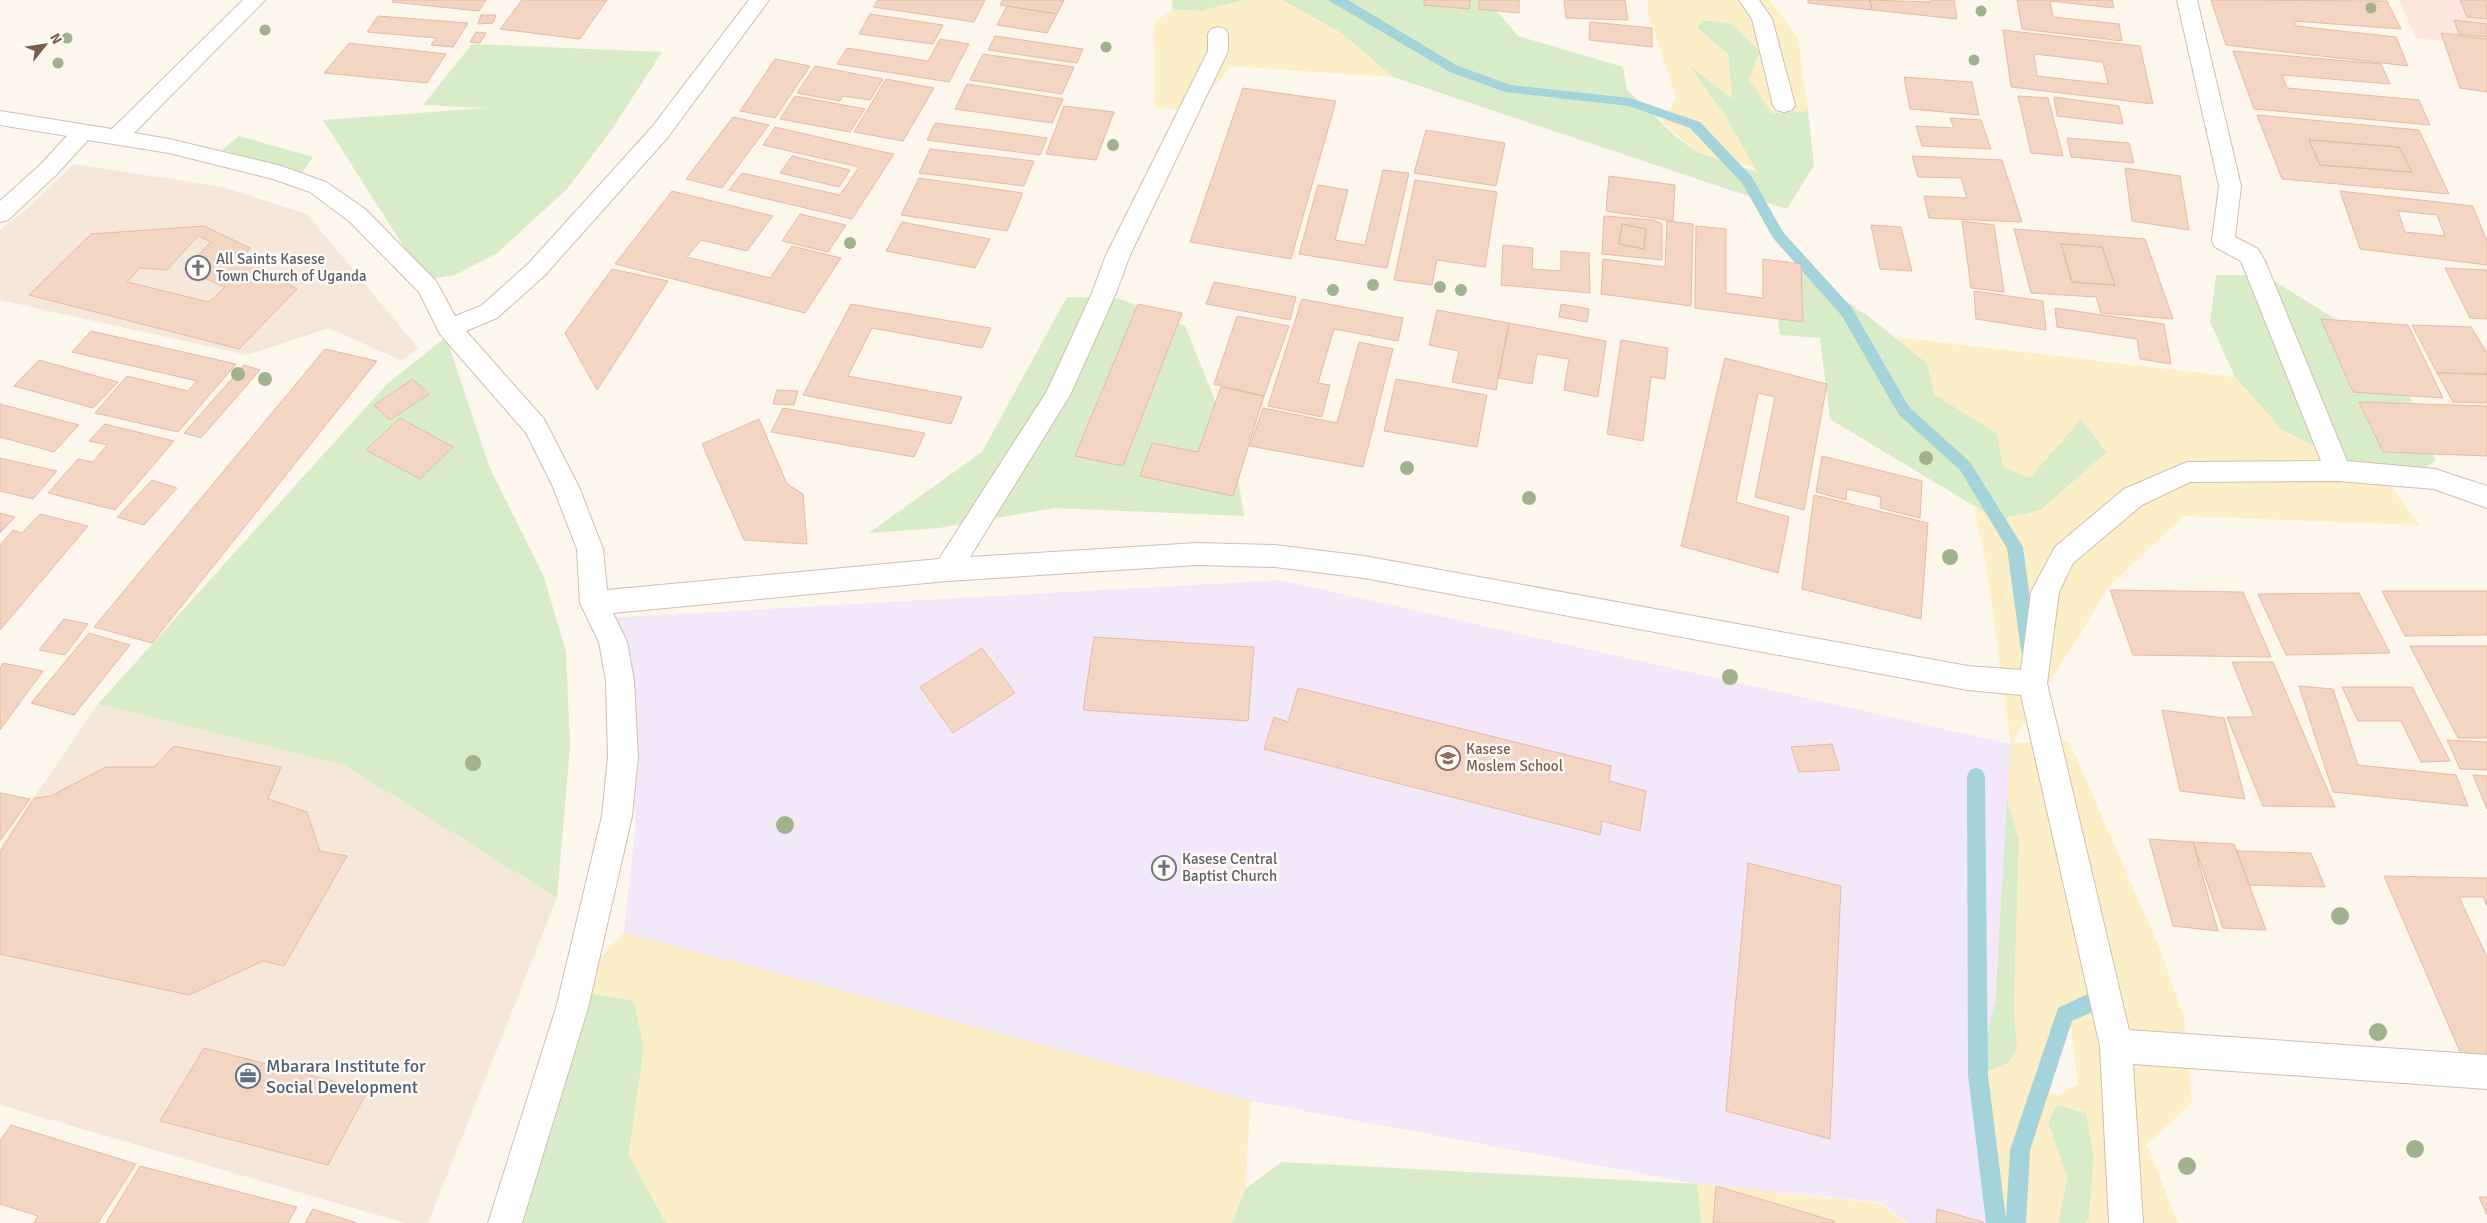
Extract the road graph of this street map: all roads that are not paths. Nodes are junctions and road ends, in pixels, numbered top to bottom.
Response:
1 (255, 0) edge
2 (759, 0) edge
3 (1750, 0) edge
4 (2187, 0) edge
5 (1218, 34) dead end
6 (1784, 105) dead end
7 (0, 118) edge
8 (84, 131) junction
9 (118, 136) junction
10 (0, 214) edge
11 (449, 328) junction
12 (2338, 472) junction
13 (2487, 497) edge
14 (947, 570) junction
15 (594, 603) junction
16 (2033, 683) junction
17 (2116, 1046) junction
18 (2487, 1072) edge
19 (505, 1223) edge
20 (2126, 1223) edge

1 - 9 street
2 - 11 street
3 - 6 street
4 - 12 street
5 - 14 street
7 - 8 street
8 - 9 street
8 - 10 street
9 - 11 street
11 - 15 street
12 - 13 street
12 - 16 street
14 - 15 street
14 - 16 street
15 - 19 street
16 - 17 street
17 - 18 street
17 - 20 street

